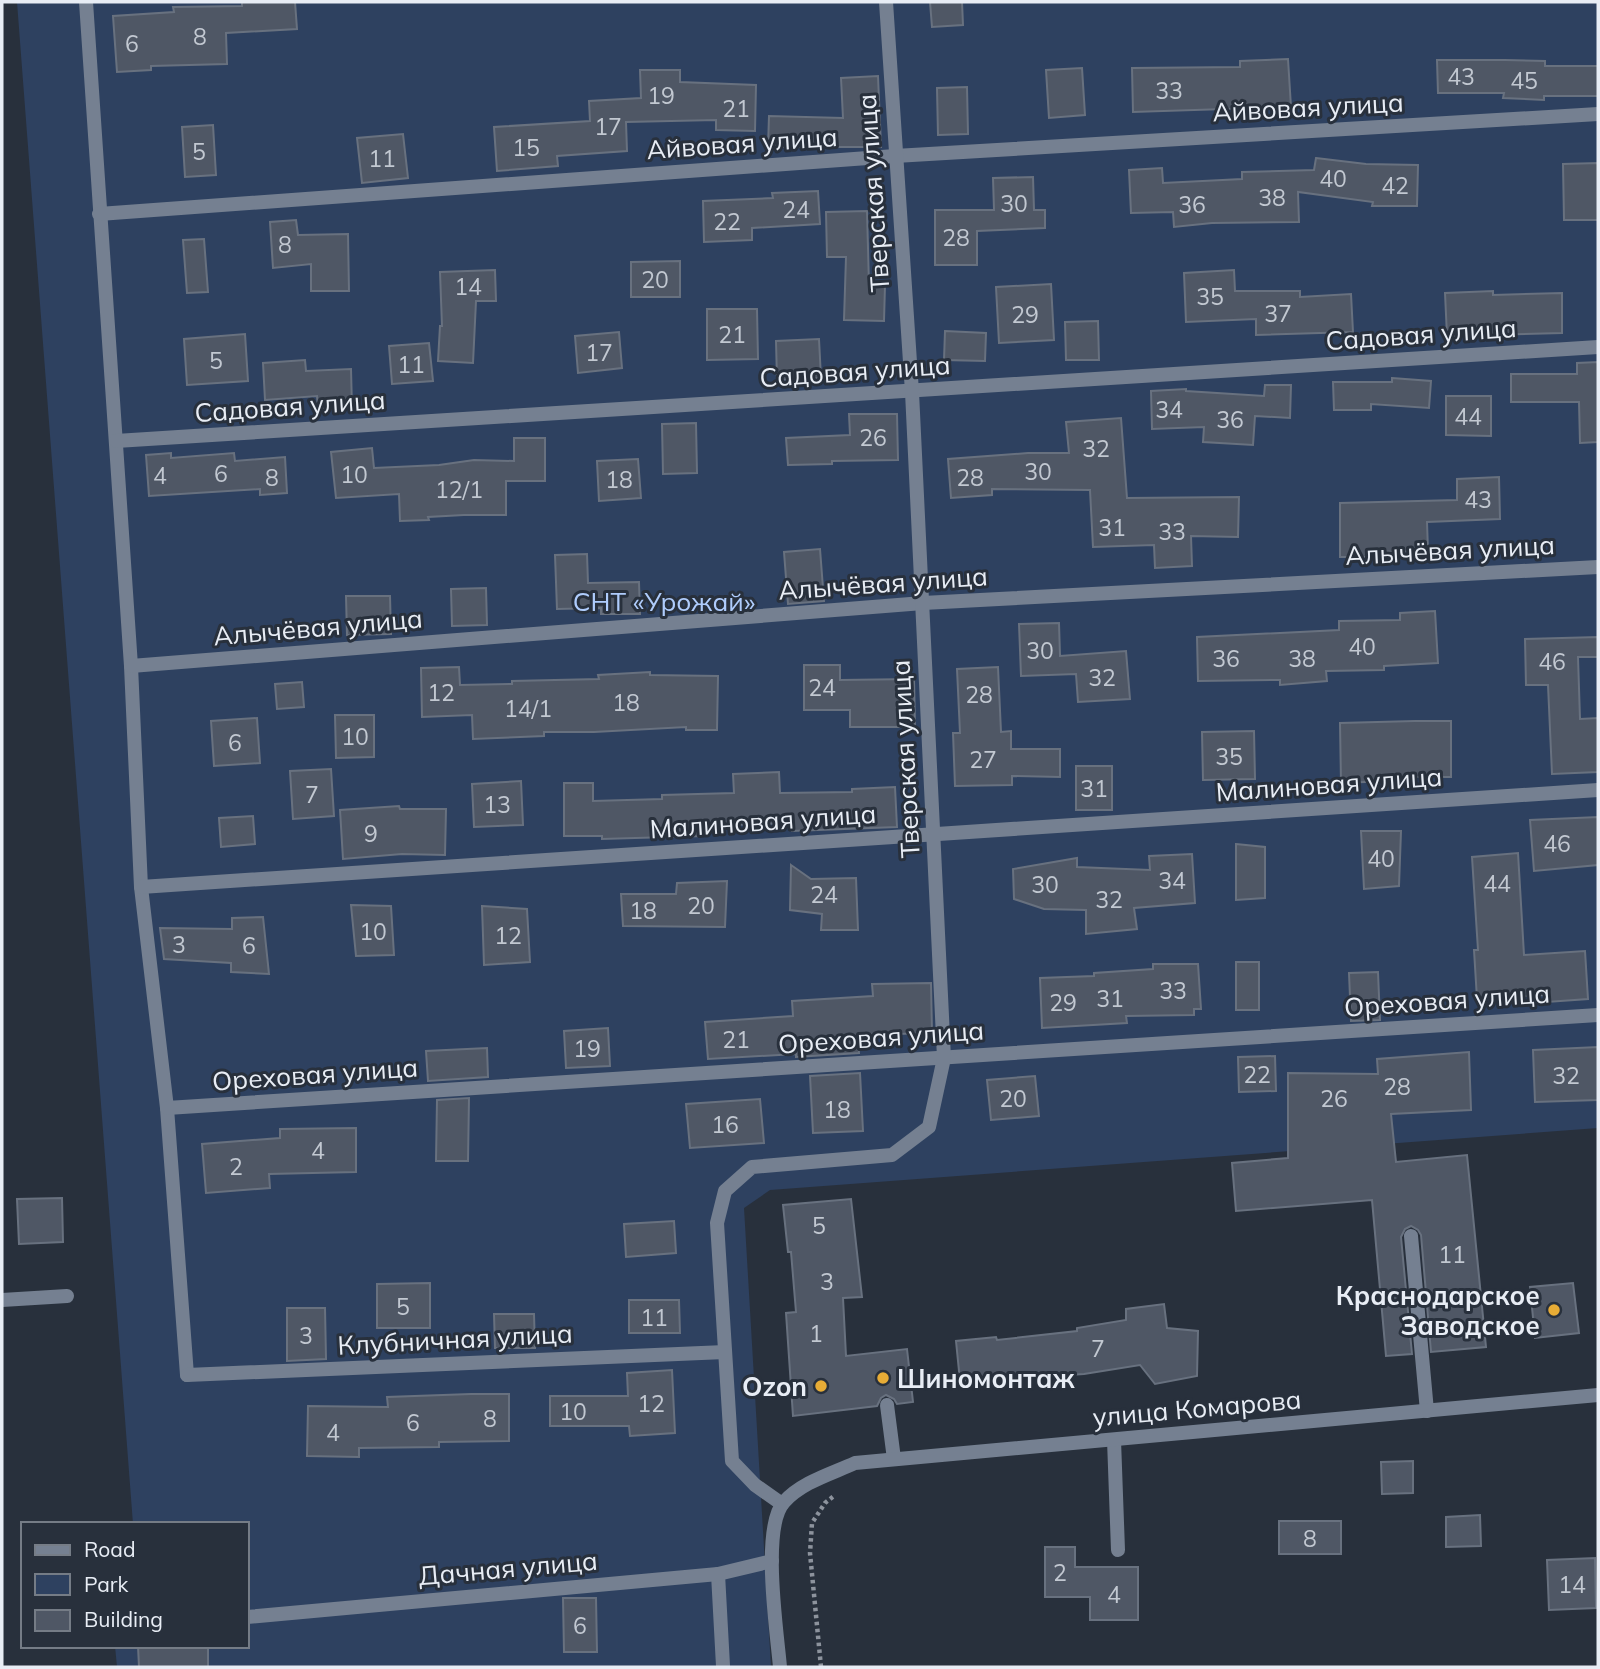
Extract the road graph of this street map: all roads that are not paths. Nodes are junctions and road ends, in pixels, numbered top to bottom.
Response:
1 (86, 2) edge
2 (886, 2) edge
3 (1598, 114) edge
4 (895, 156) junction
5 (99, 214) junction
6 (1598, 347) edge
7 (912, 392) junction
8 (116, 441) junction
9 (1598, 567) edge
10 (923, 603) junction
11 (131, 666) junction
12 (1598, 790) edge
13 (932, 835) junction
14 (141, 887) junction
15 (1598, 1015) edge
16 (944, 1058) junction
17 (167, 1108) junction
18 (1411, 1236) dead end
19 (67, 1296) dead end
20 (2, 1300) edge
21 (725, 1352) junction
22 (1598, 1395) edge
23 (887, 1405) dead end
24 (1427, 1411) junction
25 (1114, 1440) junction
26 (894, 1459) junction
27 (782, 1504) junction
28 (1118, 1550) dead end
29 (772, 1562) junction
30 (718, 1574) junction
31 (248, 1617) edge
32 (723, 1666) edge
33 (780, 1667) edge

1 - 5 street
2 - 4 street, Тверская улица
3 - 4 street, Айвовая улица
4 - 5 street, Айвовая улица
4 - 7 street, Тверская улица
5 - 8 street
6 - 7 street, Садовая улица
7 - 8 street, Садовая улица
7 - 10 street, Тверская улица
8 - 11 street
9 - 10 street, Алычёвая улица
10 - 11 street, Алычёвая улица
10 - 13 street, Тверская улица
11 - 14 street
12 - 13 street, Малиновая улица
13 - 14 street, Малиновая улица
13 - 16 street, Тверская улица
14 - 17 street
15 - 16 street, Ореховая улица
16 - 17 street, Ореховая улица
16 - 21 street, Тверская улица
17 - 21 street, Клубничная улица
18 - 24 street
19 - 20 street
21 - 27 street, Тверская улица
22 - 24 street, улица Комарова
23 - 26 street
24 - 25 street, улица Комарова
25 - 26 street, улица Комарова
25 - 28 street
26 - 27 street, улица Комарова
27 - 29 street
29 - 30 street, Дачная улица
29 - 33 street
30 - 31 street, Дачная улица
30 - 32 street

